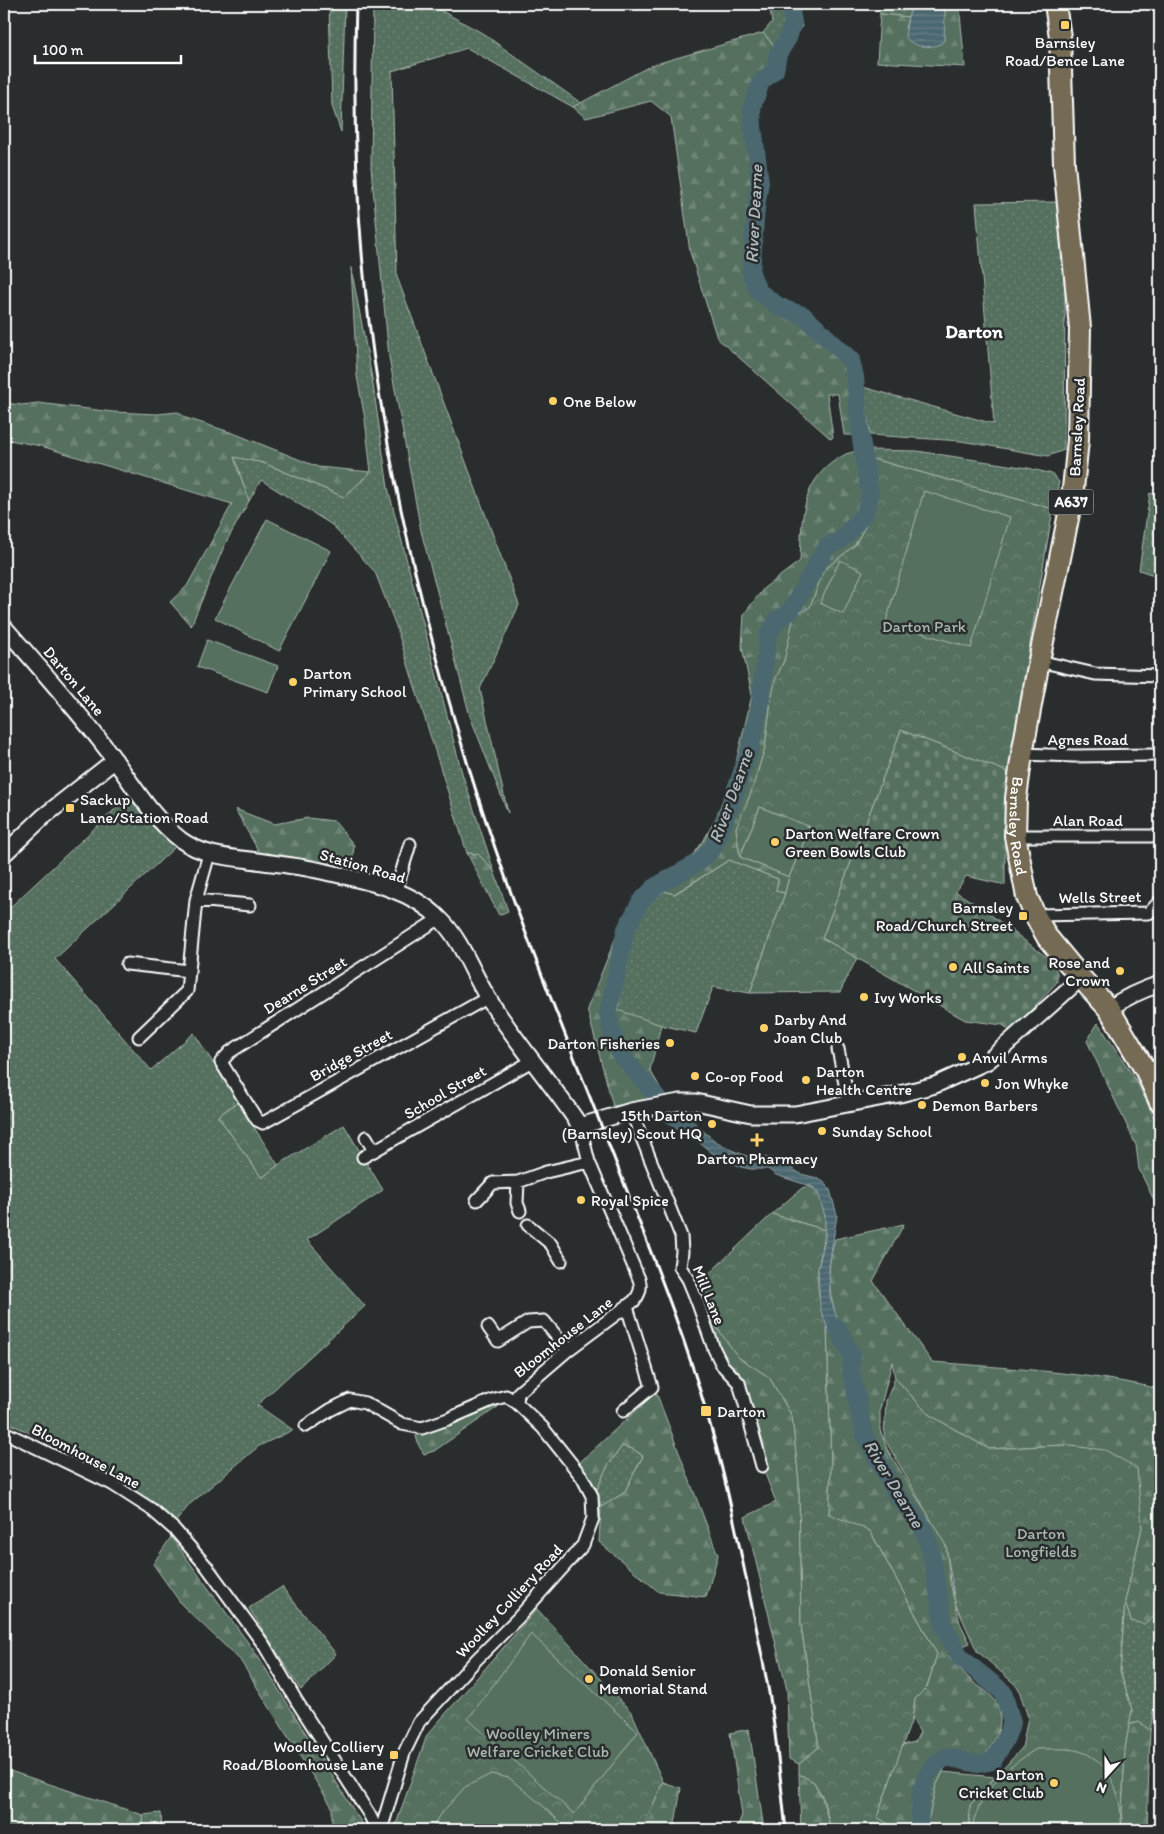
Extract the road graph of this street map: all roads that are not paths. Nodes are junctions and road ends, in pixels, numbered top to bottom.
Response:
1 (1055, 4) edge
2 (4, 627) edge
3 (1038, 661) junction
4 (1160, 676) edge
5 (1022, 754) junction
6 (1153, 755) dead end
7 (115, 760) junction
8 (1015, 836) junction
9 (1160, 836) edge
10 (410, 844) dead end
11 (4, 854) edge
12 (209, 854) junction
13 (396, 890) junction
14 (196, 900) junction
15 (1160, 901) edge
16 (250, 905) dead end
17 (1035, 915) junction
18 (440, 918) junction
19 (127, 964) dead end
20 (189, 971) junction
21 (1081, 978) junction
22 (1160, 984) edge
23 (488, 998) junction
24 (1109, 1009) junction
25 (139, 1037) dead end
26 (838, 1049) dead end
27 (532, 1061) junction
28 (1153, 1068) edge
29 (241, 1093) joint
30 (1160, 1102) edge
31 (849, 1104) junction
32 (631, 1111) junction
33 (580, 1126) junction
34 (366, 1137) dead end
35 (374, 1151) junction
36 (363, 1157) dead end
37 (589, 1162) junction
38 (518, 1182) junction
39 (477, 1200) dead end
40 (520, 1210) dead end
41 (528, 1225) dead end
42 (561, 1261) dead end
43 (639, 1279) joint
44 (627, 1307) junction
45 (488, 1327) dead end
46 (568, 1350) junction
47 (517, 1403) junction
48 (623, 1411) dead end
49 (306, 1426) dead end
50 (4, 1432) edge
51 (759, 1462) dead end
52 (379, 1830) edge

1 - 3 highway, Barnsley Road / A637
2 - 7 main road, Darton Lane
3 - 4 street
3 - 5 highway, Barnsley Road / A637
5 - 6 street, Agnes Road
5 - 8 highway, Barnsley Road / A637
7 - 11 main road
7 - 12 main road, Station Road
8 - 9 street, Alan Road
8 - 17 highway, Barnsley Road / A637
10 - 13 street
12 - 13 main road, Station Road
12 - 14 street
13 - 18 main road, Station Road
14 - 16 street
14 - 20 street
15 - 17 street, Wells Street
17 - 21 highway, Barnsley Road / A637
18 - 23 main road, Station Road
18 - 29 street, Dearne Street
19 - 20 street
20 - 25 street
21 - 24 highway, A637
21 - 31 main road
22 - 24 main road
23 - 27 main road, Station Road
23 - 29 street, Bridge Street
24 - 28 highway, A637
26 - 31 street
27 - 33 main road, Station Road
27 - 35 street, School Street
28 - 30 highway, A637
31 - 32 main road
32 - 33 main road
32 - 51 street, Mill Lane
33 - 37 street, Station Road
34 - 35 street
35 - 36 street, School Street
37 - 38 street
37 - 43 street, Station Road
38 - 39 street
38 - 40 street
41 - 42 street
43 - 44 street, Bloomhouse Lane
44 - 46 street, Bloomhouse Lane
44 - 48 street
45 - 46 street
46 - 47 street, Bloomhouse Lane
47 - 49 street, Bloomhouse Lane
47 - 52 street, Woolley Colliery Road
50 - 52 street, Bloomhouse Lane

